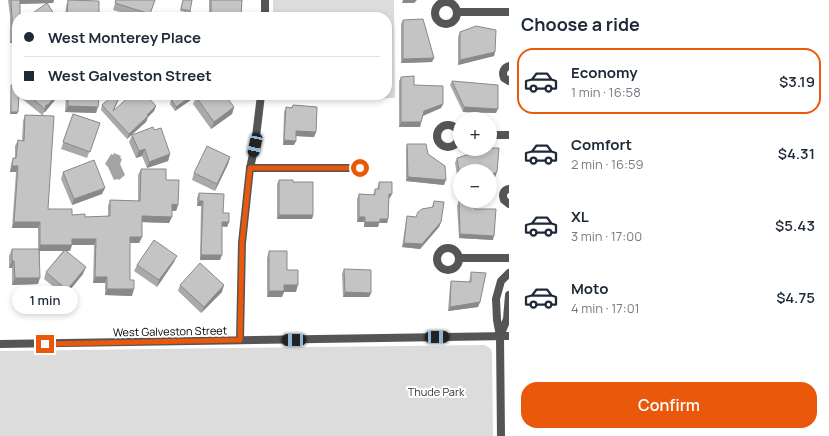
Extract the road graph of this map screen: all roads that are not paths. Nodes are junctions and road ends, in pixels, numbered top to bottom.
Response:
1 (265, 0) edge
2 (265, 12) edge
3 (457, 12) dead end
4 (509, 12) edge
5 (509, 66) edge
6 (509, 81) edge
7 (260, 100) edge
8 (497, 135) edge
9 (509, 135) edge
10 (250, 168) junction
11 (360, 168) dead end
12 (509, 189) edge
13 (509, 204) edge
14 (459, 258) dead end
15 (509, 258) edge
16 (509, 273) edge
17 (508, 298) edge
18 (496, 299) junction
19 (500, 336) junction
20 (509, 336) edge
21 (240, 340) junction
22 (0, 344) edge
23 (501, 436) edge

1 - 2 street
3 - 4 street
5 - 6 street
7 - 10 street
8 - 9 street
10 - 11 street
10 - 21 street
12 - 13 street
14 - 15 street
16 - 18 street
17 - 18 street
17 - 19 street
18 - 19 street
19 - 20 street, West Galveston Street
19 - 21 street, West Galveston Street
19 - 23 street
21 - 22 street, West Galveston Street

